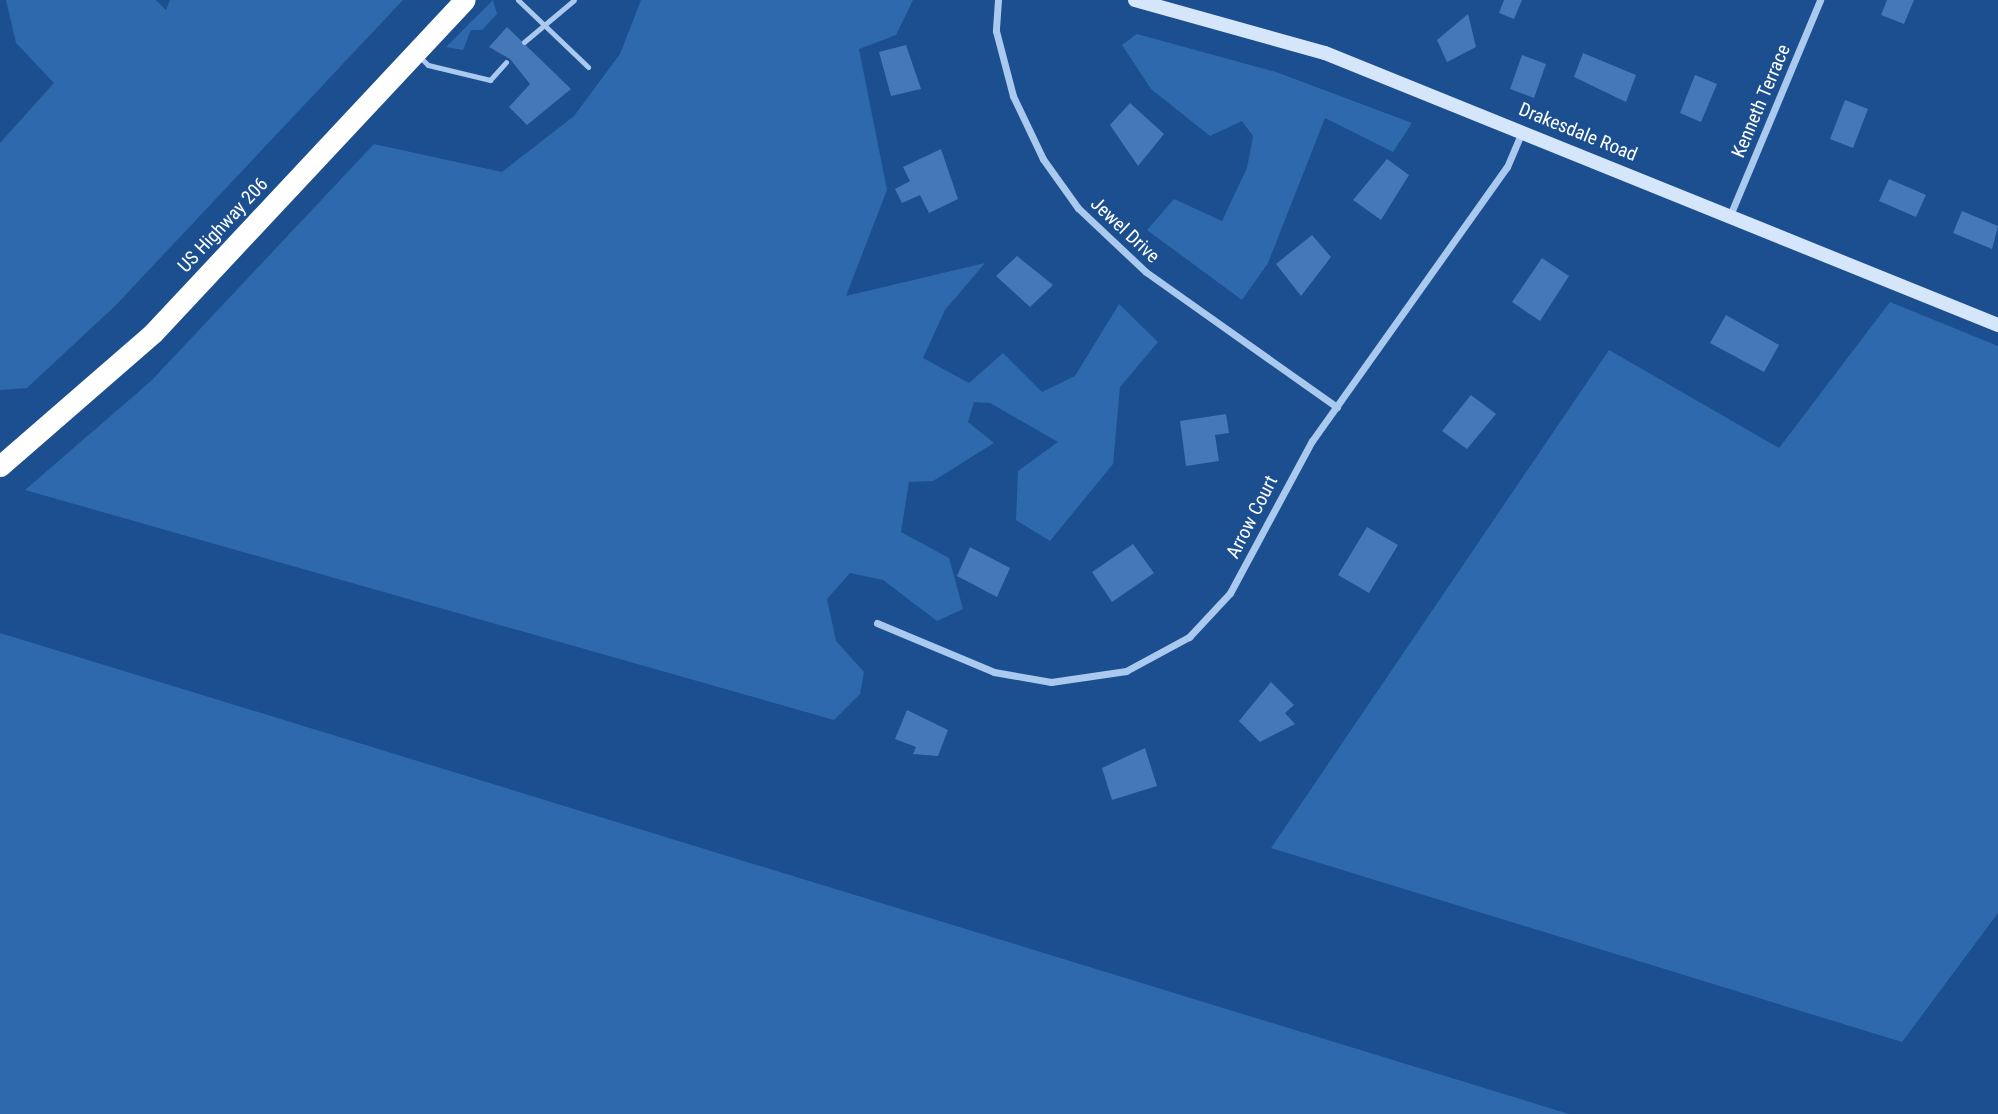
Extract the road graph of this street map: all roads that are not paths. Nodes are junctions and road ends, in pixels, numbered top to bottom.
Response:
1 (465, 0) edge
2 (517, 0) edge
3 (574, 0) edge
4 (998, 0) edge
5 (1136, 0) edge
6 (1820, 0) edge
7 (542, 23) junction
8 (524, 43) dead end
9 (416, 53) junction
10 (506, 62) dead end
11 (588, 67) dead end
12 (1522, 130) junction
13 (1731, 214) junction
14 (1998, 325) edge
15 (1337, 407) junction
16 (0, 466) edge
17 (877, 624) dead end

1 - 9 highway, US Highway 206
2 - 7 lane
3 - 7 lane
4 - 15 street, Jewel Drive
5 - 12 main road, Drakesdale Road
6 - 13 street, Kenneth Terrace
7 - 8 lane
7 - 11 lane
9 - 10 lane
9 - 16 highway, US Highway 206
12 - 13 main road, Drakesdale Road
12 - 15 street, Arrow Court
13 - 14 main road, Drakesdale Road
15 - 17 street, Arrow Court

